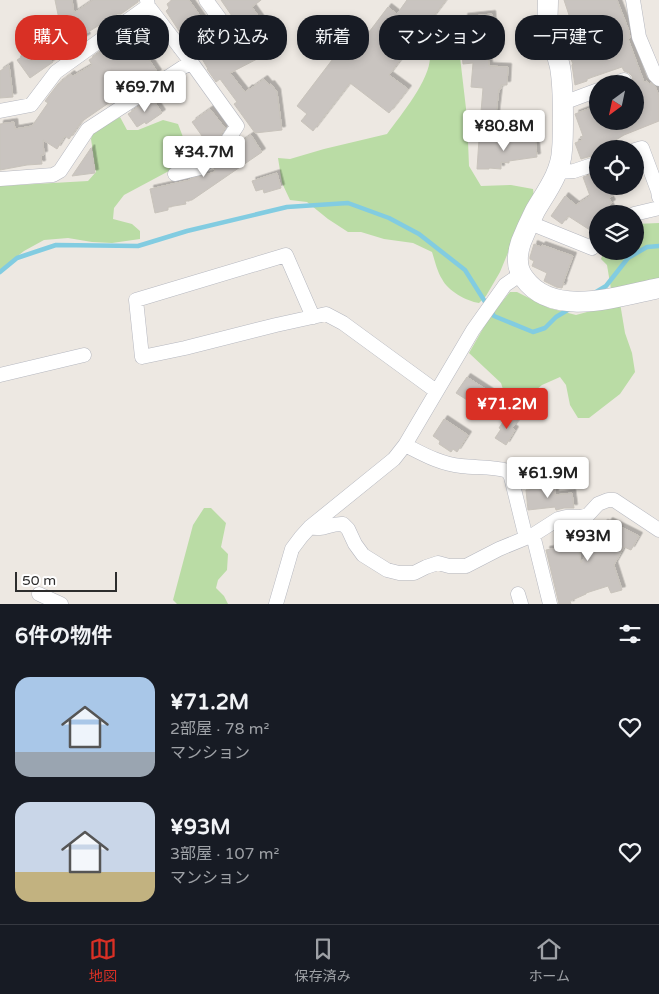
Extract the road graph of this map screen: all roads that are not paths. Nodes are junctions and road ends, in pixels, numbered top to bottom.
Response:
1 (206, 0) edge
2 (548, 0) edge
3 (633, 0) edge
4 (148, 3) edge
5 (217, 15) edge
6 (179, 47) edge
7 (191, 62) joint
8 (659, 79) edge
9 (589, 94) edge
10 (563, 104) junction
11 (0, 111) edge
12 (644, 153) edge
13 (589, 166) edge
14 (557, 172) junction
15 (175, 174) dead end
16 (0, 179) edge
17 (659, 197) edge
18 (659, 208) edge
19 (644, 212) edge
20 (530, 223) junction
21 (589, 247) edge
22 (513, 279) junction
23 (659, 288) edge
24 (313, 317) junction
25 (84, 355) dead end
26 (0, 374) edge
27 (436, 391) junction
28 (406, 444) junction
29 (310, 527) junction
30 (659, 530) edge
31 (530, 536) junction
32 (39, 594) dead end
33 (61, 604) edge
34 (276, 604) edge
35 (550, 604) edge

1 - 5 street
2 - 10 street
3 - 8 street
4 - 6 street
4 - 11 street
7 - 15 street
7 - 16 street
9 - 10 street
10 - 14 street
12 - 17 street
13 - 14 street
14 - 20 street
18 - 19 street
20 - 21 street
20 - 22 street
22 - 23 street
22 - 27 street
24 - 24 street
24 - 27 street
25 - 26 street
27 - 28 street
28 - 29 street
28 - 31 street
29 - 31 street
29 - 34 street
30 - 31 street
31 - 35 street
32 - 33 street

